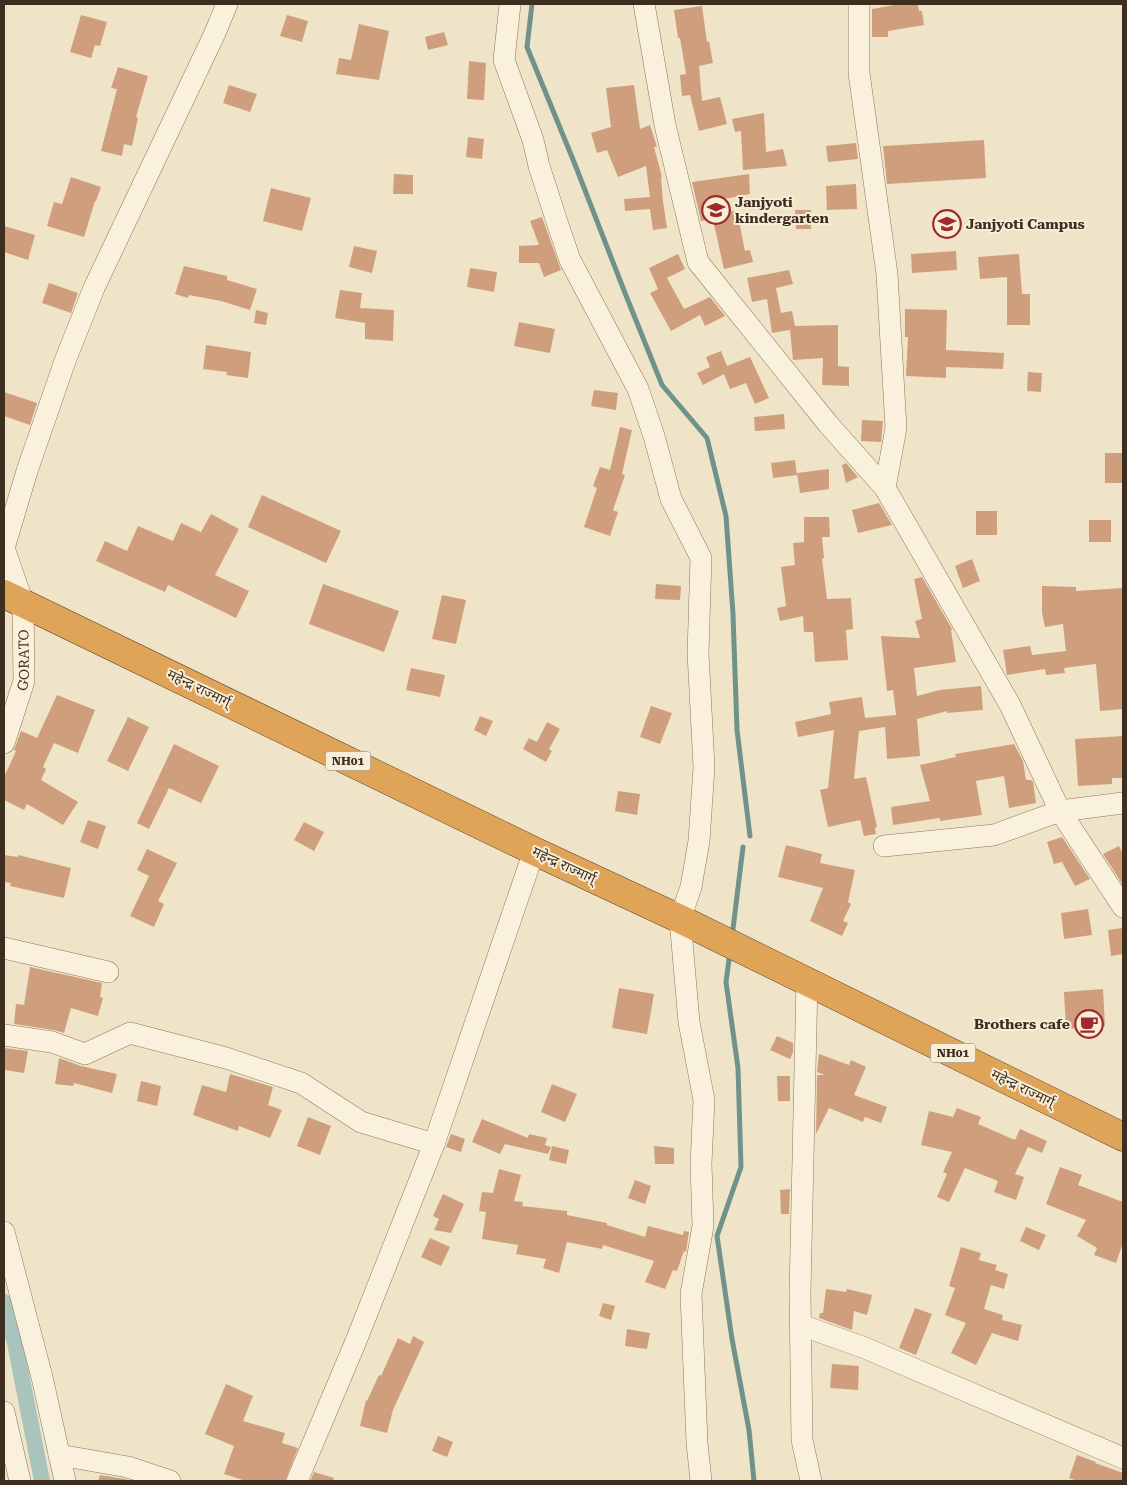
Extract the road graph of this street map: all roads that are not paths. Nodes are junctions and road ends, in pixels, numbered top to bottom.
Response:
1 (227, 4) edge
2 (510, 4) edge
3 (644, 4) edge
4 (858, 4) edge
5 (885, 488) junction
6 (13, 599) edge
7 (4, 743) edge
8 (1123, 803) edge
9 (1060, 811) junction
10 (884, 846) dead end
11 (534, 851) junction
12 (1123, 907) edge
13 (686, 922) junction
14 (4, 948) edge
15 (108, 972) dead end
16 (807, 982) junction
17 (4, 1035) edge
18 (1123, 1137) edge
19 (434, 1144) junction
20 (4, 1232) edge
21 (801, 1325) junction
22 (4, 1412) edge
23 (59, 1455) junction
24 (1123, 1458) edge
25 (20, 1481) edge
26 (65, 1481) edge
27 (170, 1481) edge
28 (297, 1481) edge
29 (701, 1481) edge
30 (811, 1481) edge

1 - 6 street, GORATO
2 - 13 street
3 - 5 street
4 - 5 street
5 - 9 street
6 - 7 street, GORATO
6 - 11 highway, महेन्द्र राज्मार्ग् / NH01
8 - 9 street
9 - 10 street
9 - 12 street
11 - 13 highway, महेन्द्र राज्मार्ग् / NH01
11 - 19 street
13 - 16 highway, महेन्द्र राज्मार्ग् / NH01
13 - 29 street
14 - 15 street
16 - 18 highway, महेन्द्र राज्मार्ग् / NH01
16 - 21 street
17 - 19 street
19 - 28 street
20 - 23 street
21 - 24 street
21 - 30 street
22 - 25 street
23 - 26 street
23 - 27 street

